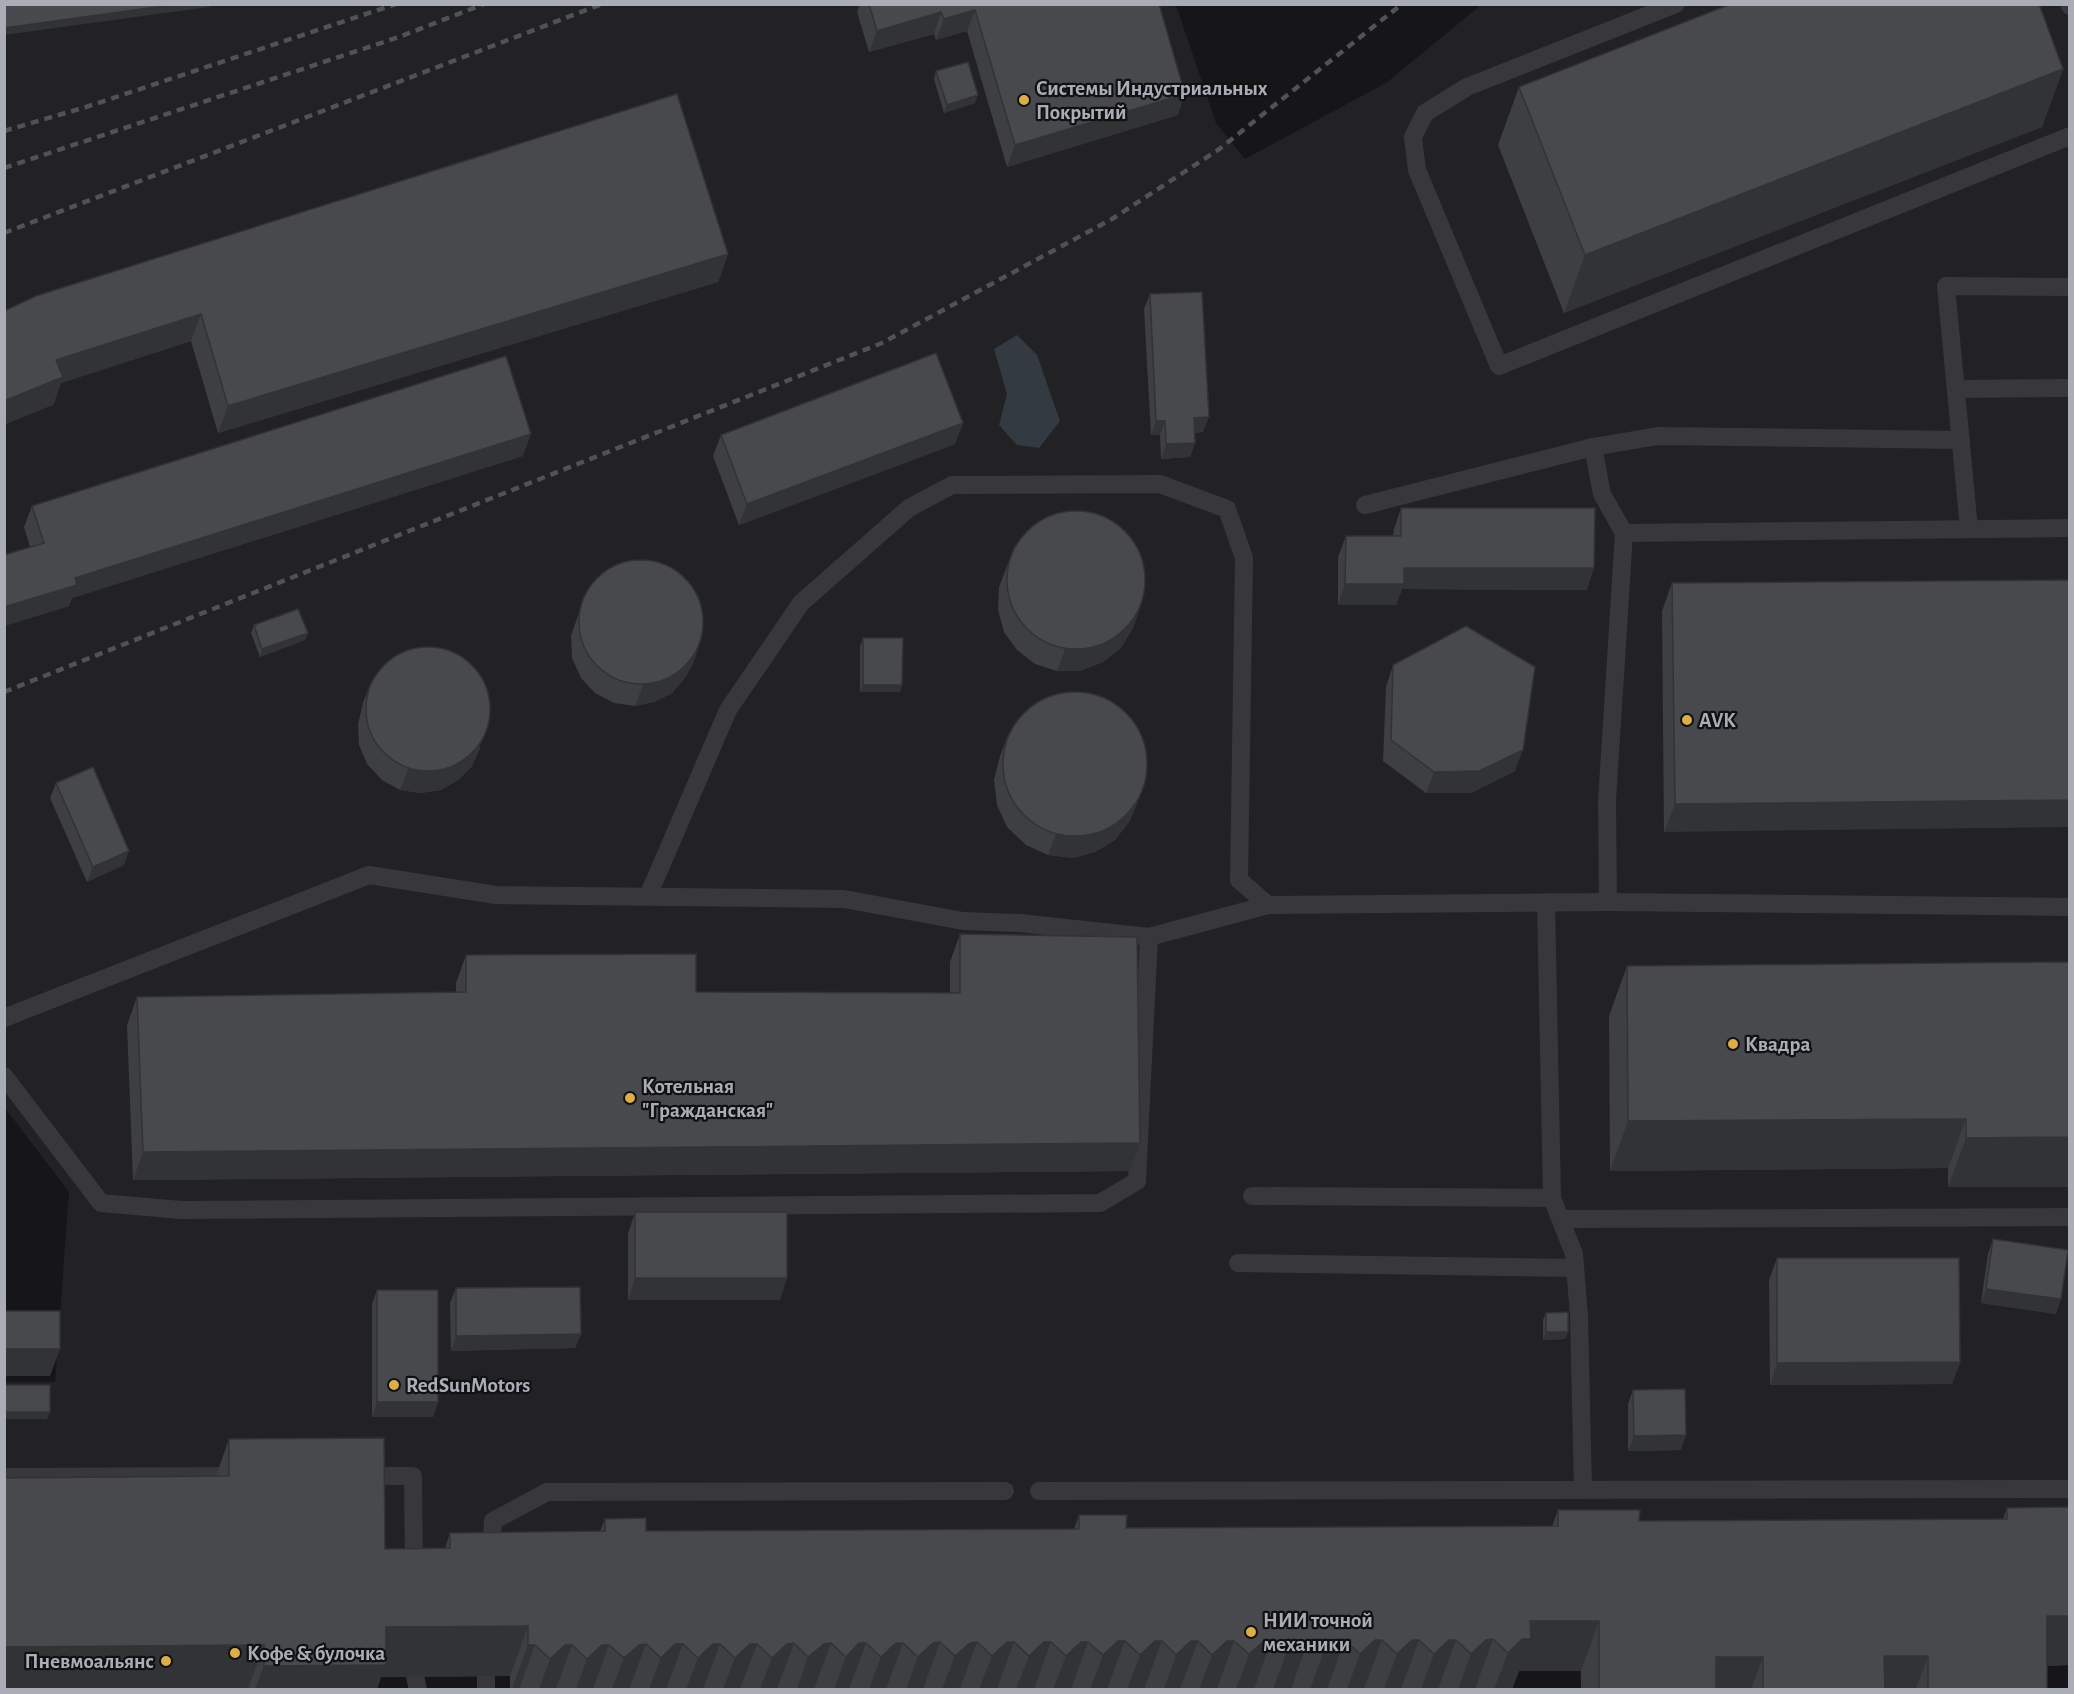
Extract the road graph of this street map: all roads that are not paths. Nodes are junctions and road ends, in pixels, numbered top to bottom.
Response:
1 (1676, 4) edge
2 (2070, 136) edge
3 (2070, 287) edge
4 (2070, 388) edge
5 (1956, 389) junction
6 (1961, 440) junction
7 (1593, 447) junction
8 (1365, 505) dead end
9 (2070, 528) edge
10 (1969, 529) junction
11 (1624, 532) junction
12 (648, 896) junction
13 (1546, 902) junction
14 (1608, 902) junction
15 (1268, 905) junction
16 (2070, 907) edge
17 (1149, 938) junction
18 (4, 1018) edge
19 (4, 1076) edge
20 (1251, 1196) dead end
21 (1552, 1198) junction
22 (2070, 1217) edge
23 (1561, 1220) junction
24 (1238, 1263) dead end
25 (1575, 1268) junction
26 (261, 1476) edge
27 (343, 1476) edge
28 (4, 1477) edge
29 (2070, 1489) edge
30 (1583, 1490) junction
31 (1005, 1491) dead end
32 (1039, 1491) dead end
33 (490, 1572) edge
34 (415, 1587) edge

1 - 2 lane
3 - 5 lane
4 - 5 lane
5 - 6 lane
6 - 7 lane
6 - 10 lane
7 - 8 lane
7 - 11 lane
9 - 10 lane
10 - 11 lane
11 - 14 lane
12 - 15 lane
12 - 17 lane
12 - 18 lane
13 - 14 lane
13 - 15 lane
13 - 21 lane
14 - 16 lane
15 - 17 lane
17 - 19 lane
20 - 21 lane
21 - 23 lane
22 - 23 lane
23 - 25 lane
24 - 25 lane
25 - 30 lane
26 - 28 lane
27 - 34 lane
29 - 30 lane
30 - 32 lane
31 - 33 lane

